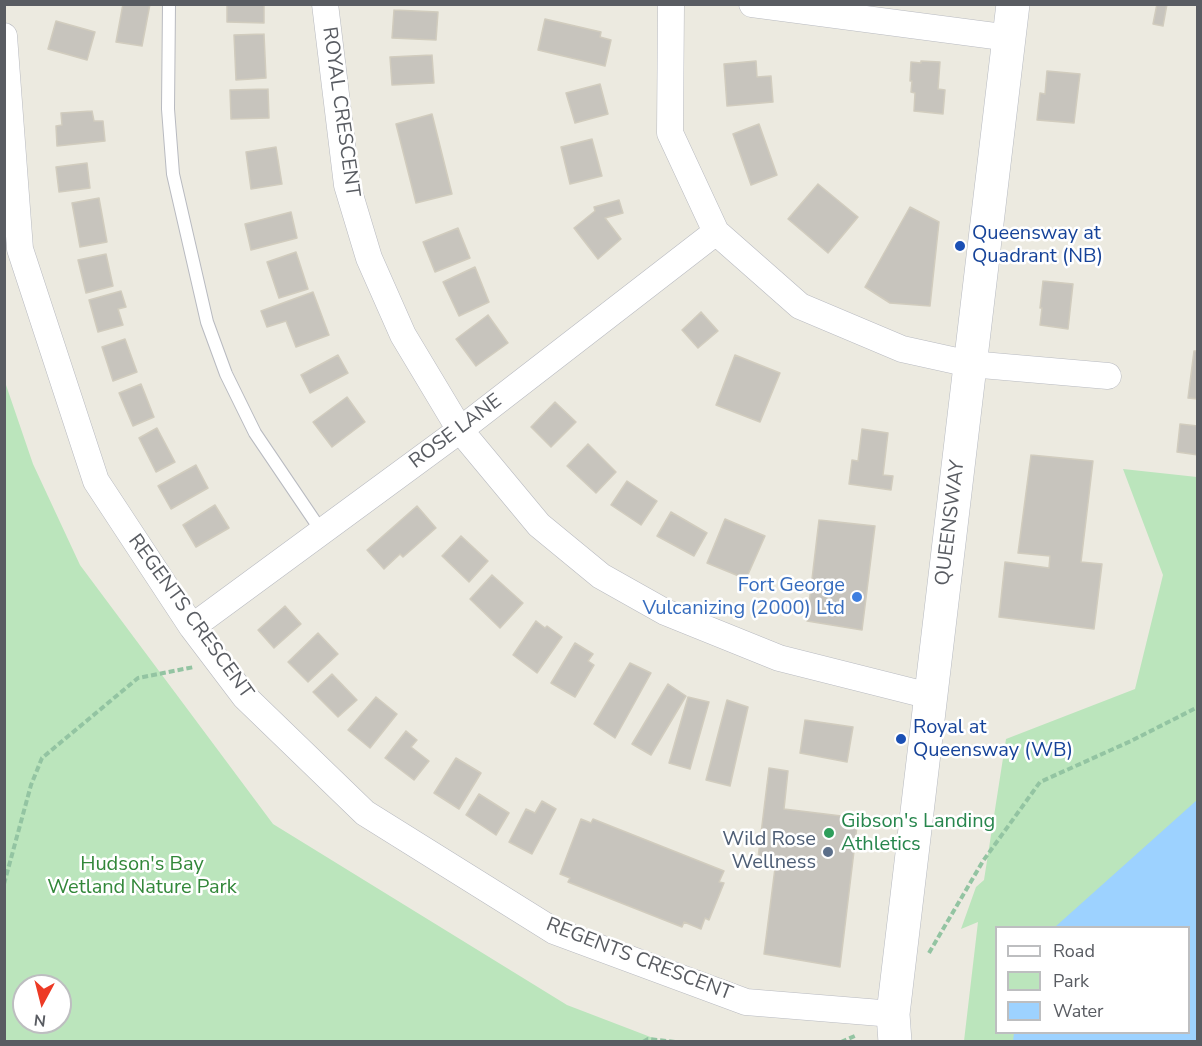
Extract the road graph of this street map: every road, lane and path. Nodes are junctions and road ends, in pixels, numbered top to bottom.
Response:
1 (169, 4) edge
2 (324, 4) edge
3 (671, 4) edge
4 (752, 4) edge
5 (1014, 4) edge
6 (4, 36) edge
7 (1010, 38) junction
8 (716, 232) junction
9 (970, 364) junction
10 (1108, 376) dead end
11 (460, 430) junction
12 (322, 532) junction
13 (192, 627) junction
14 (214, 656) junction
15 (930, 696) junction
16 (1197, 707) edge
17 (4, 884) edge
18 (923, 963) dead end
19 (894, 1028) edge
20 (643, 1041) edge
21 (675, 1041) edge

1 - 12 lane
2 - 11 street, ROYAL CRESCENT
3 - 8 street
4 - 7 street
5 - 7 main road, QUEENSWAY
6 - 13 street, REGENTS CRESCENT
7 - 9 main road, QUEENSWAY
8 - 9 street
8 - 11 street, ROSE LANE
9 - 10 street
9 - 15 main road, QUEENSWAY
11 - 12 street, ROSE LANE
11 - 15 street, ROYAL CRESCENT
12 - 13 street, ROSE LANE
13 - 14 street, REGENTS CRESCENT
14 - 17 path
14 - 19 street, REGENTS CRESCENT
15 - 19 main road, QUEENSWAY
16 - 18 path
20 - 21 path

